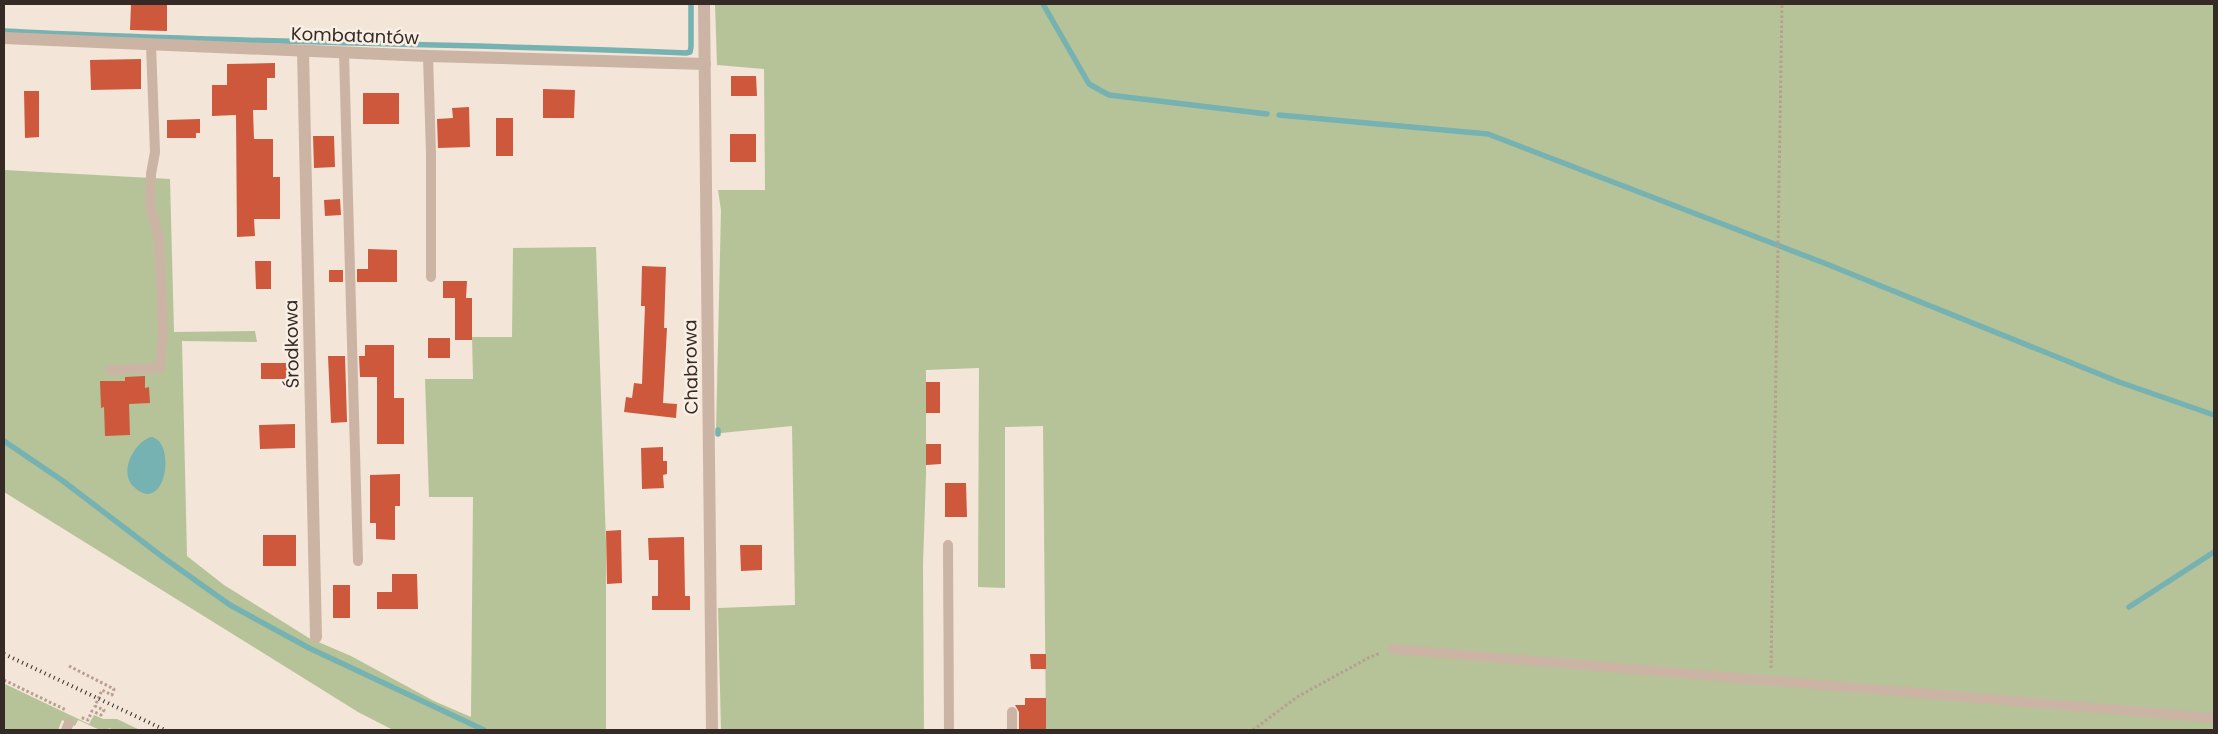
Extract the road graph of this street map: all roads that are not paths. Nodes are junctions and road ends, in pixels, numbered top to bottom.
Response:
1 (704, 4) edge
2 (4, 38) edge
3 (151, 45) junction
4 (303, 52) junction
5 (344, 53) junction
6 (428, 56) junction
7 (705, 64) junction
8 (431, 277) dead end
9 (110, 370) dead end
10 (948, 545) dead end
11 (358, 561) dead end
12 (316, 636) dead end
13 (1393, 649) road end
14 (1012, 712) dead end
15 (2214, 718) edge
16 (712, 730) edge
17 (949, 730) edge
18 (1012, 730) edge

1 - 7 street, Chabrowa
2 - 3 street, Kombatantów
3 - 4 street, Kombatantów
3 - 9 lane
4 - 5 street, Kombatantów
4 - 12 street, Środkowa
5 - 6 street, Kombatantów
5 - 11 lane
6 - 7 street, Kombatantów
6 - 8 lane
7 - 16 street, Chabrowa
10 - 17 lane
13 - 15 lane
14 - 18 lane

